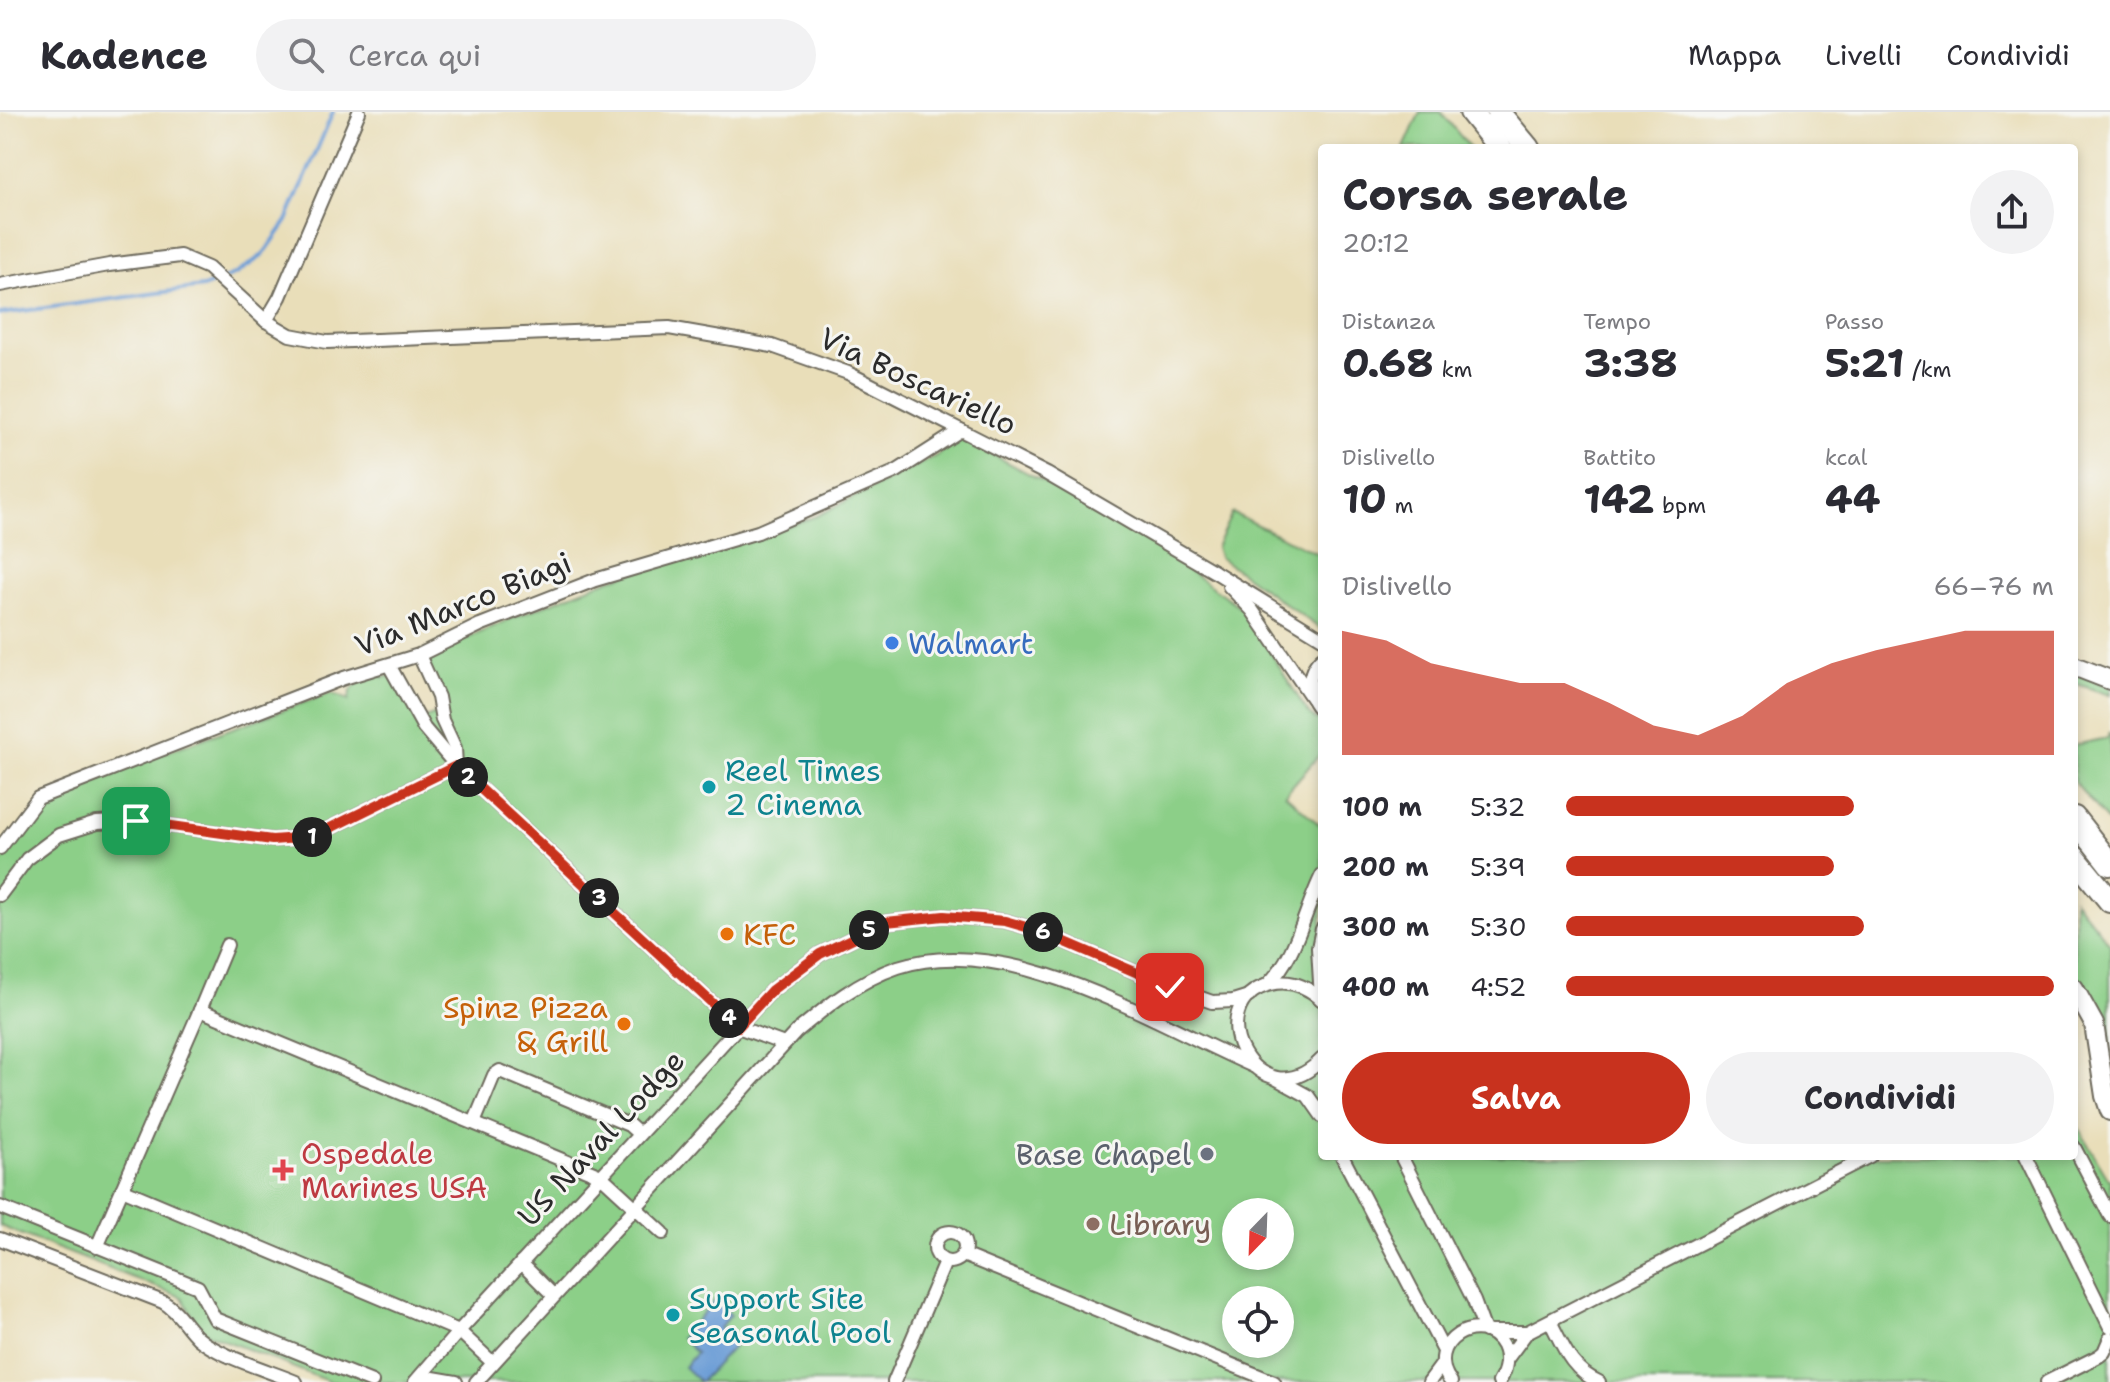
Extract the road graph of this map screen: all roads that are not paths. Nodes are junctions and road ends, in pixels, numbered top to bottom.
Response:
1 (359, 112) edge
2 (1471, 112) edge
3 (1498, 112) edge
4 (1497, 144) edge
5 (1525, 144) edge
6 (0, 285) edge
7 (266, 321) junction
8 (961, 430) junction
9 (1215, 572) junction
10 (1318, 636) edge
11 (419, 655) junction
12 (1318, 661) edge
13 (389, 665) junction
14 (2078, 668) edge
15 (2110, 680) edge
16 (1312, 698) junction
17 (1318, 706) edge
18 (456, 766) junction
19 (2078, 808) edge
20 (2078, 823) edge
21 (2110, 840) edge
22 (0, 848) edge
23 (2078, 862) edge
24 (2110, 864) edge
25 (2078, 871) edge
26 (1318, 884) edge
27 (0, 895) edge
28 (2110, 903) edge
29 (227, 945) dead end
30 (1268, 984) junction
31 (2078, 995) edge
32 (1249, 996) junction
33 (1318, 997) edge
34 (200, 1010) junction
35 (738, 1027) junction
36 (784, 1044) junction
37 (1318, 1062) edge
38 (1253, 1066) junction
39 (1272, 1077) junction
40 (1318, 1110) edge
41 (2110, 1111) edge
42 (474, 1123) junction
43 (639, 1134) junction
44 (2078, 1155) edge
45 (1344, 1160) edge
46 (1403, 1160) edge
47 (1862, 1160) edge
48 (2028, 1160) edge
49 (601, 1176) junction
50 (122, 1189) junction
51 (0, 1207) edge
52 (634, 1207) junction
53 (2110, 1216) edge
54 (663, 1233) dead end
55 (0, 1239) edge
56 (97, 1247) junction
57 (963, 1255) junction
58 (945, 1262) junction
59 (521, 1263) junction
60 (553, 1295) junction
61 (1550, 1321) junction
62 (2110, 1327) edge
63 (459, 1331) junction
64 (1487, 1331) junction
65 (1527, 1332) junction
66 (2110, 1338) edge
67 (1444, 1357) junction
68 (1507, 1362) junction
69 (493, 1363) junction
70 (2055, 1380) edge
71 (296, 1382) edge
72 (372, 1382) edge
73 (416, 1382) edge
74 (456, 1382) edge
75 (476, 1382) edge
76 (894, 1382) edge
77 (1274, 1382) edge
78 (1429, 1382) edge
79 (1451, 1382) edge
80 (1499, 1382) edge
81 (1515, 1382) edge
82 (1599, 1382) edge

1 - 7 street
2 - 4 highway
3 - 5 highway
6 - 7 street, Via Boscariello
7 - 8 street, Via Boscariello
8 - 9 street, Via Boscariello
8 - 11 street, Via Marco Biagi
9 - 10 street, Via Boscariello
9 - 16 street, Via Boscariello
11 - 13 street, Via Marco Biagi
11 - 18 street
12 - 16 street
13 - 18 street
13 - 22 street, Via Marco Biagi
14 - 15 street
16 - 17 street, Via Boscariello
18 - 27 street
18 - 35 street
19 - 21 highway
20 - 24 highway
23 - 28 highway
25 - 28 highway
26 - 30 street
29 - 34 street
30 - 32 street
30 - 33 street
31 - 41 street
32 - 35 street, US Naval Lodge
32 - 38 street
34 - 42 street
34 - 50 street
35 - 36 street
35 - 43 street, US Naval Lodge
36 - 38 street
36 - 52 street
37 - 39 street
38 - 39 street
39 - 40 street
42 - 43 street
42 - 49 street
43 - 49 street, US Naval Lodge
44 - 53 street
45 - 67 street
46 - 64 street
47 - 61 street
48 - 62 street
49 - 52 street
49 - 59 street, US Naval Lodge
50 - 56 street
50 - 63 street
51 - 56 street
52 - 54 street
52 - 60 street
55 - 71 street
56 - 72 street
57 - 58 street
57 - 58 street
57 - 77 street
58 - 76 street
59 - 60 street
59 - 63 street, US Naval Lodge
60 - 69 street
61 - 65 street
61 - 82 street
63 - 69 street
63 - 73 street, US Naval Lodge
64 - 65 street
64 - 67 street
64 - 68 street
65 - 68 street
66 - 70 street
67 - 78 street
67 - 79 street
68 - 80 street
68 - 81 street
69 - 75 street
73 - 74 street

